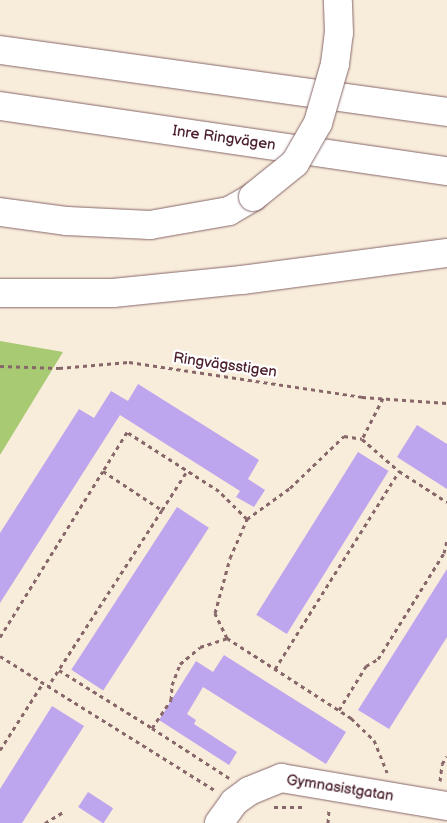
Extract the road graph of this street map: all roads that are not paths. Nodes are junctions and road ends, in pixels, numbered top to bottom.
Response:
1 (338, 1) edge
2 (0, 50) edge
3 (0, 106) edge
4 (447, 112) edge
5 (447, 171) edge
6 (0, 212) edge
7 (447, 253) edge
8 (0, 294) edge
9 (234, 805) edge
10 (447, 806) edge

1 - 6 main road, bridge
2 - 4 main road
3 - 5 main road, Inre Ringvägen
7 - 8 main road
9 - 10 main road, Gymnasistgatan

